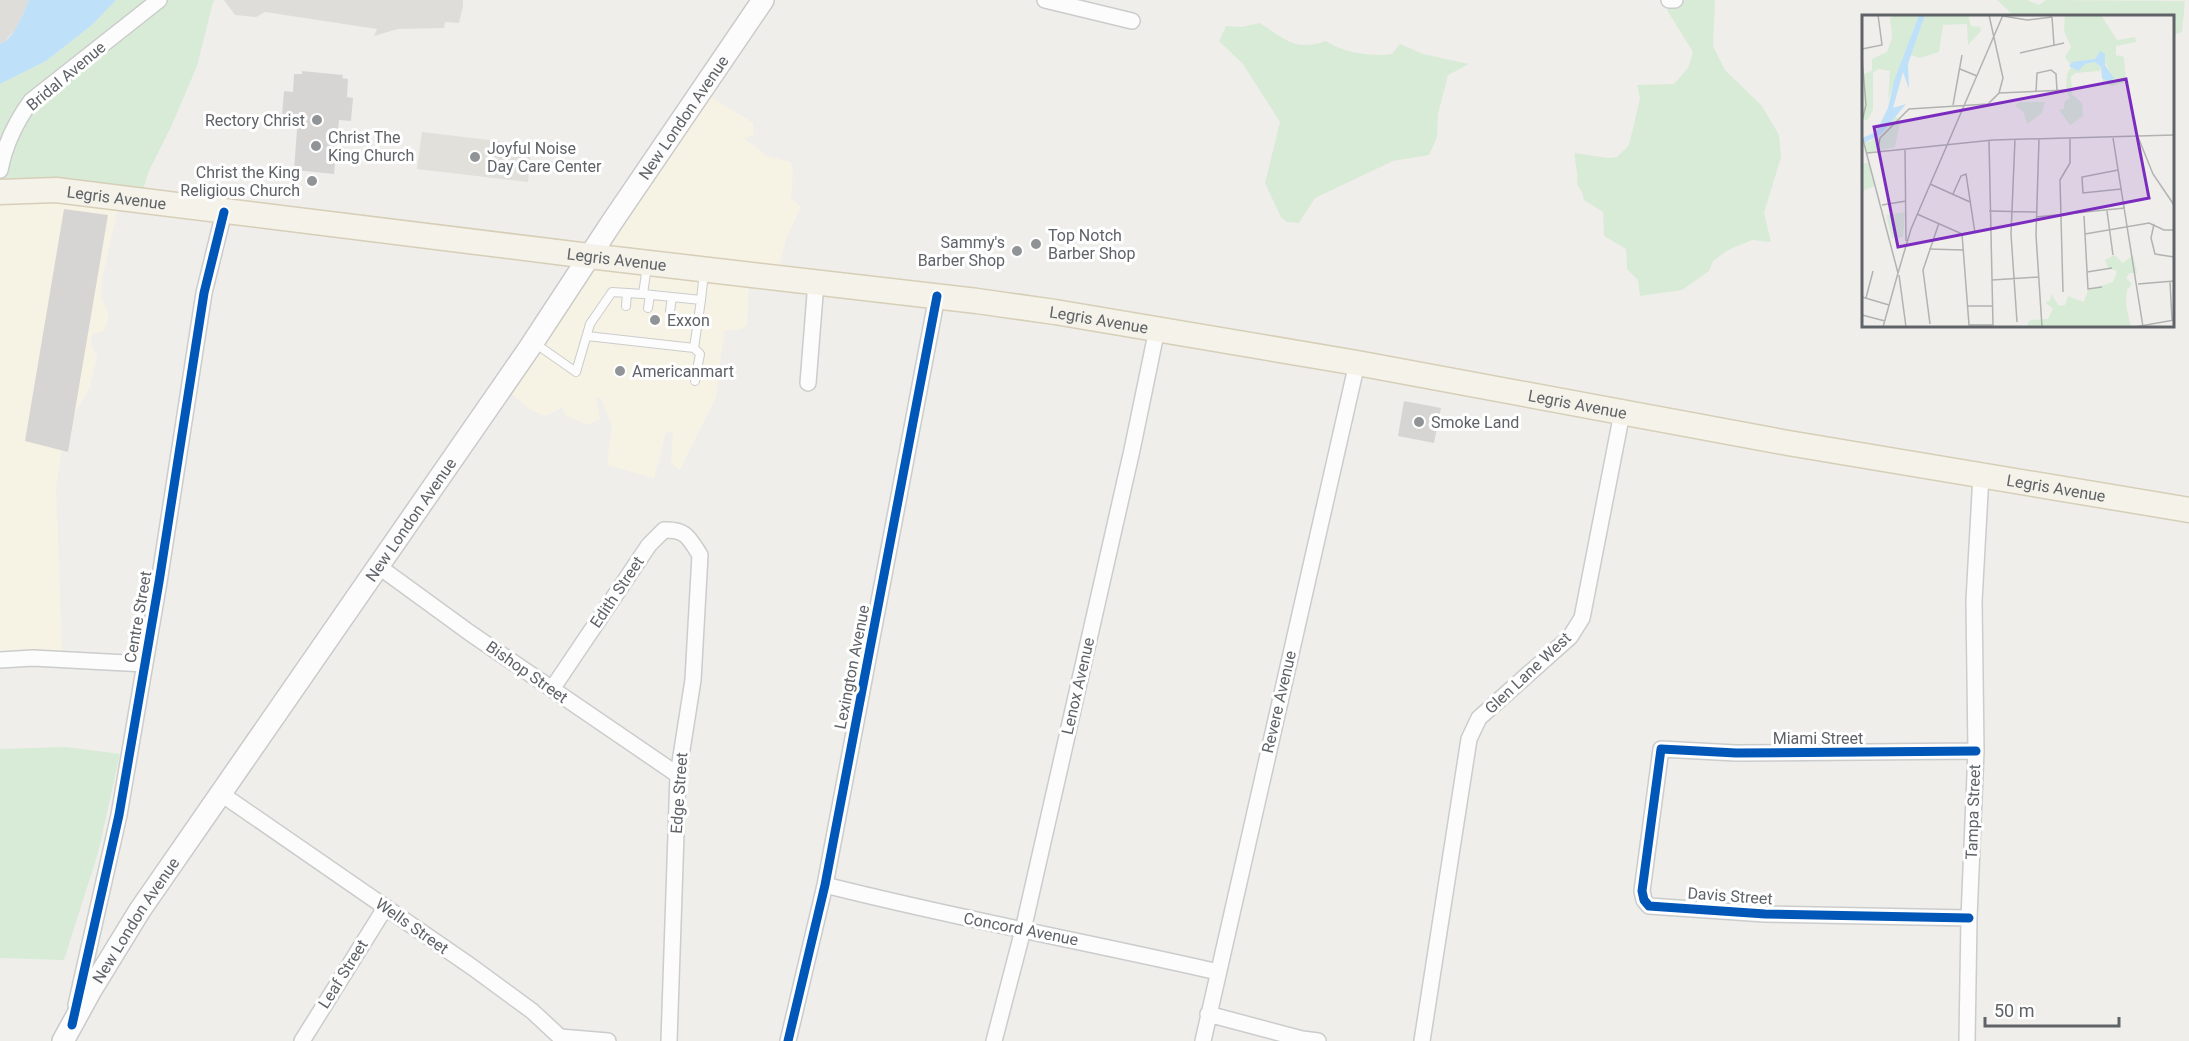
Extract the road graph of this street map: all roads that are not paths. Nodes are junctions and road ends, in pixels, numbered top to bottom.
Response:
1 (159, 0) edge
2 (763, 0) edge
3 (1045, 0) edge
4 (1669, 0) edge
5 (1675, 0) edge
6 (1132, 21) dead end
7 (0, 171) edge
8 (0, 192) edge
9 (224, 212) junction
10 (590, 256) junction
11 (647, 262) junction
12 (705, 268) junction
13 (816, 282) junction
14 (627, 293) junction
15 (647, 294) junction
16 (937, 296) junction
17 (672, 297) junction
18 (701, 300) junction
19 (626, 306) dead end
20 (648, 308) dead end
21 (670, 311) dead end
22 (1157, 329) junction
23 (623, 330) dead end
24 (645, 333) dead end
25 (667, 335) dead end
26 (587, 336) junction
27 (622, 340) junction
28 (533, 342) junction
29 (644, 342) junction
30 (666, 345) junction
31 (694, 348) junction
32 (1357, 363) junction
33 (695, 381) dead end
34 (808, 383) dead end
35 (1622, 413) junction
36 (1981, 475) junction
37 (2189, 510) edge
38 (695, 547) joint
39 (378, 566) junction
40 (0, 660) edge
41 (145, 664) junction
42 (552, 689) junction
43 (1661, 749) joint
44 (1976, 751) junction
45 (678, 775) junction
46 (220, 793) junction
47 (825, 885) junction
48 (386, 908) junction
49 (1969, 918) junction
50 (1023, 930) junction
51 (1218, 972) junction
52 (1208, 1014) junction
53 (68, 1033) edge
54 (560, 1039) edge
55 (302, 1041) edge
56 (608, 1041) edge
57 (669, 1041) edge
58 (788, 1041) edge
59 (994, 1041) edge
60 (1203, 1041) edge
61 (1318, 1041) edge
62 (1422, 1041) edge
63 (1967, 1041) edge

1 - 7 street, Bridal Avenue
2 - 10 main road, New London Avenue
3 - 6 street
4 - 5 street
8 - 9 main road, Legris Avenue
9 - 10 main road, Legris Avenue
9 - 41 street, Centre Street
10 - 11 main road, Legris Avenue
10 - 28 main road, New London Avenue
11 - 12 main road, Legris Avenue
11 - 15 lane
12 - 13 main road, Legris Avenue
12 - 18 lane
13 - 16 main road, Legris Avenue
13 - 34 street
14 - 15 lane
14 - 19 lane
14 - 26 lane
15 - 17 lane
15 - 20 lane
16 - 22 main road, Legris Avenue
16 - 47 street, Lexington Avenue
17 - 18 lane
17 - 21 lane
18 - 31 lane
22 - 32 main road, Legris Avenue
22 - 50 street, Lenox Avenue
23 - 27 lane
24 - 29 lane
25 - 30 lane
26 - 27 lane
26 - 28 lane
27 - 29 lane
28 - 39 main road, New London Avenue
29 - 30 lane
30 - 31 lane
31 - 33 lane
32 - 35 main road, Legris Avenue
32 - 51 street, Revere Avenue
35 - 36 main road, Legris Avenue
35 - 62 street, Glen Lane West
36 - 37 main road, Legris Avenue
36 - 44 street, Tampa Street
38 - 42 street, Edith Street
38 - 45 street, Edge Street
39 - 42 street, Bishop Street
39 - 46 main road, New London Avenue
40 - 41 street
41 - 53 street, Centre Street
42 - 45 street, Bishop Street
43 - 44 street, Miami Street
43 - 49 street, Davis Street
44 - 49 street, Tampa Street
45 - 57 street, Edge Street
46 - 48 street, Wells Street
46 - 53 main road, New London Avenue
47 - 50 street, Concord Avenue
47 - 58 street, Lexington Avenue
48 - 54 street, Wells Street
48 - 55 street, Leaf Street
49 - 63 street, Tampa Street
50 - 51 street, Concord Avenue
50 - 59 street, Lenox Avenue
51 - 52 street, Revere Avenue
52 - 60 street, Revere Avenue
52 - 61 street
54 - 56 street, Wells Street

